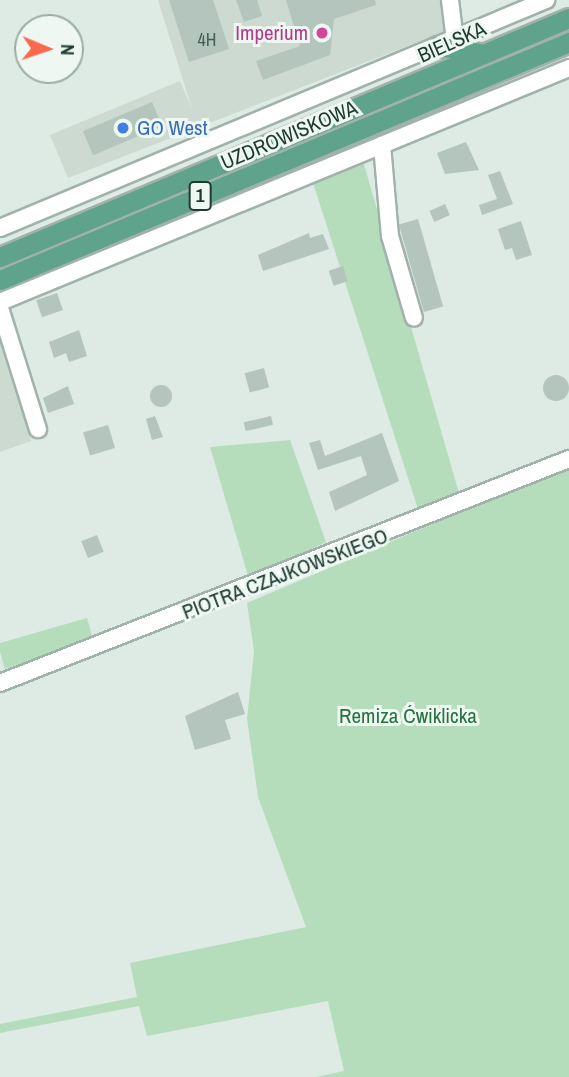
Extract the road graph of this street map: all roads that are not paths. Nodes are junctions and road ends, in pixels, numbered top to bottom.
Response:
1 (450, 0) edge
2 (546, 0) edge
3 (569, 18) edge
4 (446, 42) junction
5 (569, 42) edge
6 (483, 53) junction
7 (569, 68) edge
8 (392, 93) joint
9 (382, 145) junction
10 (0, 228) edge
11 (0, 257) edge
12 (0, 280) edge
13 (0, 302) edge
14 (0, 308) edge
15 (414, 318) dead end
16 (38, 429) dead end
17 (569, 459) edge
18 (0, 683) edge

1 - 4 street
2 - 4 street
3 - 6 main road, BIELSKA / 1
4 - 6 main road
4 - 10 street
5 - 12 main road, UZDROWISKOWA / 1
6 - 8 main road, BIELSKA / 1
7 - 9 street
8 - 11 main road, UZDROWISKOWA / 1
9 - 13 street
9 - 15 street
14 - 16 street
17 - 18 street, PIOTRA CZAJKOWSKIEGO

